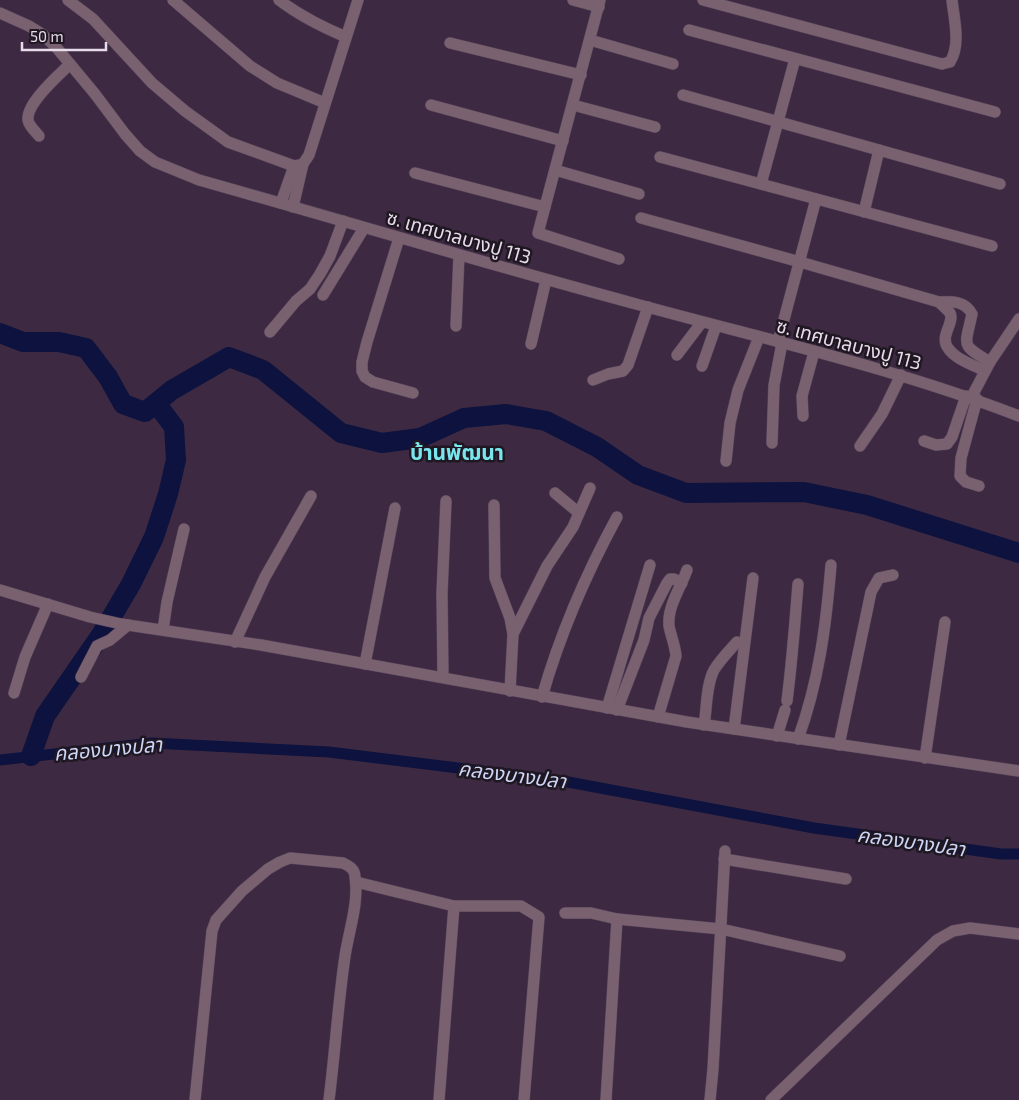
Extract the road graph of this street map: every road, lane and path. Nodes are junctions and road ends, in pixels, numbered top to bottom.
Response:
1 (68, 0) edge
2 (173, 0) edge
3 (279, 0) edge
4 (358, 0) edge
5 (573, 0) edge
6 (703, 0) edge
7 (952, 0) edge
8 (599, 3) edge
9 (0, 13) edge
10 (689, 30) dead end
11 (346, 37) junction
12 (590, 40) junction
13 (450, 43) dead end
14 (795, 58) junction
15 (70, 64) junction
16 (673, 64) dead end
17 (580, 75) junction
18 (683, 95) dead end
19 (325, 103) junction
20 (431, 105) dead end
21 (573, 105) junction
22 (995, 112) dead end
23 (778, 122) junction
24 (655, 127) dead end
25 (39, 136) dead end
26 (563, 141) junction
27 (879, 150) junction
28 (660, 157) dead end
29 (298, 165) junction
30 (555, 170) junction
31 (415, 173) dead end
32 (761, 184) junction
33 (1000, 184) dead end
34 (639, 194) dead end
35 (816, 199) junction
36 (281, 203) junction
37 (293, 206) junction
38 (545, 207) junction
39 (864, 212) junction
40 (641, 218) dead end
41 (343, 221) junction
42 (364, 228) junction
43 (399, 238) junction
44 (992, 246) dead end
45 (459, 255) junction
46 (619, 258) dead end
47 (800, 262) junction
48 (546, 280) junction
49 (323, 295) dead end
50 (939, 302) junction
51 (648, 307) junction
52 (1019, 319) edge
53 (702, 322) junction
54 (456, 326) dead end
55 (716, 326) junction
56 (270, 332) dead end
57 (758, 337) junction
58 (780, 342) junction
59 (531, 344) dead end
60 (814, 352) junction
61 (677, 355) dead end
62 (702, 366) dead end
63 (988, 366) junction
64 (901, 374) junction
65 (593, 380) dead end
66 (412, 394) dead end
67 (971, 398) junction
68 (803, 416) dead end
69 (1019, 416) edge
70 (924, 441) dead end
71 (772, 443) dead end
72 (860, 446) dead end
73 (726, 461) dead end
74 (978, 486) dead end
75 (590, 488) dead end
76 (555, 493) dead end
77 (311, 496) dead end
78 (446, 501) dead end
79 (494, 505) dead end
80 (395, 508) dead end
81 (579, 513) junction
82 (617, 517) dead end
83 (184, 529) dead end
84 (650, 564) dead end
85 (831, 565) dead end
86 (688, 570) dead end
87 (893, 575) dead end
88 (753, 578) dead end
89 (682, 583) junction
90 (798, 584) dead end
91 (0, 590) edge
92 (48, 604) junction
93 (945, 622) dead end
94 (124, 625) junction
95 (163, 630) junction
96 (513, 634) junction
97 (235, 642) junction
98 (737, 642) dead end
99 (365, 664) junction
100 (81, 677) dead end
101 (443, 678) junction
102 (510, 691) junction
103 (14, 693) dead end
104 (542, 697) junction
105 (612, 709) junction
106 (658, 717) junction
107 (704, 725) junction
108 (734, 729) junction
109 (776, 736) junction
110 (798, 740) junction
111 (839, 745) junction
112 (926, 758) junction
113 (1019, 771) edge
114 (846, 879) dead end
115 (356, 882) junction
116 (454, 906) junction
117 (565, 913) dead end
118 (617, 919) junction
119 (721, 928) junction
120 (1019, 934) edge
121 (840, 956) dead end
122 (196, 1100) edge
123 (329, 1100) edge
124 (439, 1100) edge
125 (524, 1100) edge
126 (606, 1100) edge
127 (710, 1100) edge
128 (771, 1100) edge

1 - 29 street
2 - 19 street
3 - 11 street
4 - 11 street
5 - 8 street
6 - 7 street
8 - 12 street
9 - 15 street, ซ. เทศบาลบางปู 113
10 - 14 street
11 - 19 street
12 - 16 street
12 - 17 street
13 - 17 street
14 - 22 street
14 - 23 street
15 - 25 street
15 - 36 street, ซ. เทศบาลบางปู 113
17 - 21 street
18 - 23 street
19 - 29 street
20 - 26 street
21 - 24 street
21 - 26 street
23 - 27 street
23 - 32 street
26 - 30 street
27 - 33 street
27 - 39 street
28 - 32 street
29 - 36 street
29 - 37 street
30 - 34 street
30 - 38 street
31 - 38 street
32 - 35 street
35 - 39 street
35 - 47 street
36 - 37 street, ซ. เทศบาลบางปู 113
37 - 41 street, ซ. เทศบาลบางปู 113
38 - 46 street
39 - 44 street
40 - 47 street
41 - 42 street, ซ. เทศบาลบางปู 113
41 - 56 street
42 - 43 street, ซ. เทศบาลบางปู 113
42 - 49 street
43 - 45 street, ซ. เทศบาลบางปู 113
43 - 66 street
45 - 48 street, ซ. เทศบาลบางปู 113
45 - 54 street
47 - 50 street
47 - 58 street
48 - 51 street, ซ. เทศบาลบางปู 113
48 - 59 street
50 - 63 street
50 - 63 street
51 - 53 street, ซ. เทศบาลบางปู 113
51 - 65 street
52 - 63 street
53 - 55 street, ซ. เทศบาลบางปู 113
53 - 61 street
55 - 57 street, ซ. เทศบาลบางปู 113
55 - 62 street
57 - 58 street, ซ. เทศบาลบางปู 113
57 - 73 street
58 - 60 street, ซ. เทศบาลบางปู 113
58 - 71 street
60 - 64 street, ซ. เทศบาลบางปู 113
60 - 68 street
63 - 67 street
64 - 67 street, ซ. เทศบาลบางปู 113
64 - 72 street
67 - 69 street, ซ. เทศบาลบางปู 113
67 - 70 street
67 - 74 street
75 - 81 street
76 - 81 street
77 - 97 street
78 - 101 street
79 - 96 street
80 - 99 street
81 - 96 street
82 - 104 street
83 - 95 street
84 - 105 street
85 - 110 street
86 - 89 street
87 - 111 street
88 - 108 street
89 - 105 street
89 - 106 street
90 - 109 street
91 - 92 street
92 - 94 street
92 - 103 street
93 - 112 street
94 - 95 street
94 - 100 street
95 - 97 street
96 - 102 street
97 - 99 street
98 - 107 street
99 - 101 street
101 - 102 street
102 - 104 street
104 - 105 street
105 - 106 street
106 - 107 street
107 - 108 street
108 - 109 street
109 - 110 street
110 - 111 street
111 - 112 street
112 - 113 street
114 - 119 street
115 - 116 street
115 - 122 street
115 - 123 street
116 - 124 street
116 - 125 street
117 - 118 street
118 - 119 street
118 - 126 street
119 - 121 street
119 - 127 street
120 - 128 street

